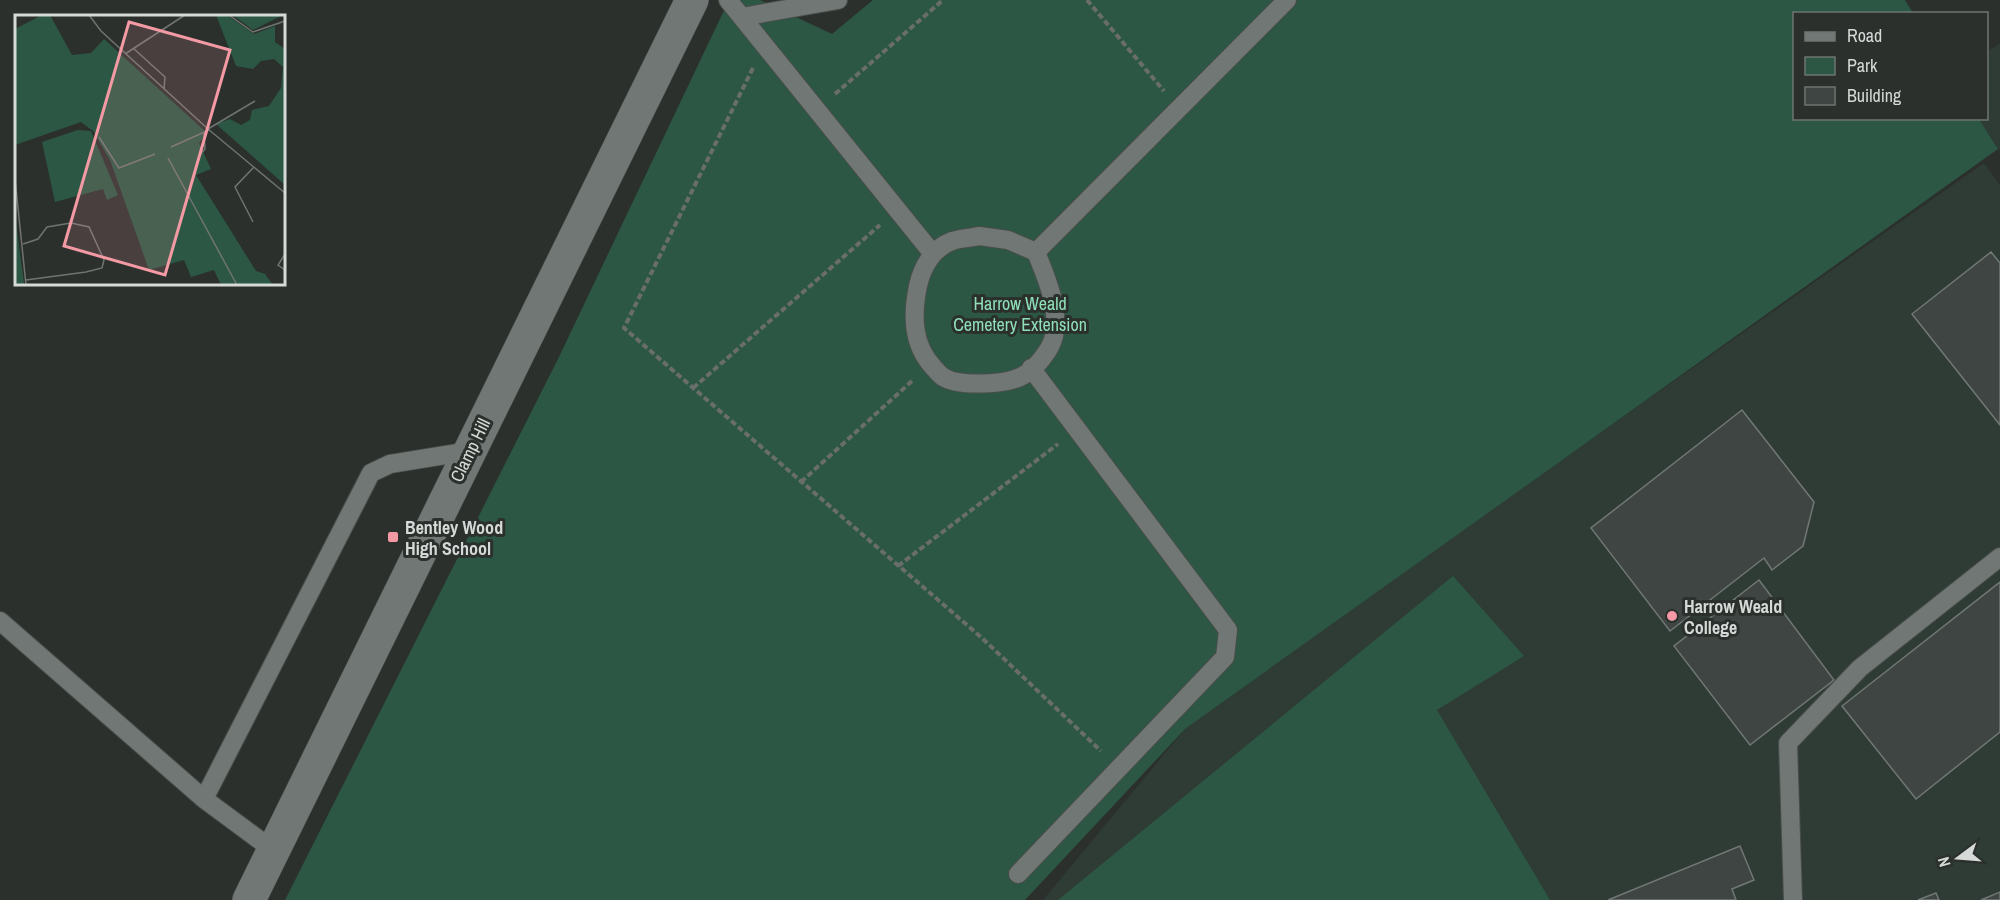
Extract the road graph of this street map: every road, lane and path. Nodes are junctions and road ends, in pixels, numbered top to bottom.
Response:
1 (692, 0) edge
2 (728, 0) edge
3 (838, 0) edge
4 (943, 0) edge
5 (1087, 0) edge
6 (1287, 0) edge
7 (742, 17) junction
8 (764, 45) junction
9 (1179, 109) junction
10 (817, 110) junction
11 (898, 210) junction
12 (1036, 252) junction
13 (933, 254) junction
14 (931, 365) junction
15 (1032, 368) junction
16 (693, 388) junction
17 (1077, 429) junction
18 (470, 451) junction
19 (801, 482) junction
20 (2000, 557) edge
21 (898, 566) junction
22 (0, 621) edge
23 (1119, 768) junction
24 (204, 800) junction
25 (273, 850) junction
26 (1018, 874) dead end
27 (249, 900) edge
28 (1793, 900) edge

1 - 18 street, Clamp Hill
2 - 7 lane
3 - 7 lane
4 - 10 path
5 - 9 path
6 - 9 lane
7 - 8 lane
8 - 10 lane
8 - 16 path
9 - 12 lane
10 - 11 lane
11 - 13 lane
11 - 16 path
12 - 13 lane
12 - 15 lane
13 - 14 lane
14 - 15 lane
14 - 19 path
15 - 17 lane
16 - 19 path
17 - 21 path
17 - 23 lane
18 - 24 lane
18 - 25 street, Clamp Hill
19 - 21 path
20 - 28 lane
21 - 23 path
22 - 24 lane
23 - 26 lane
24 - 25 lane
25 - 27 street, Clamp Hill

